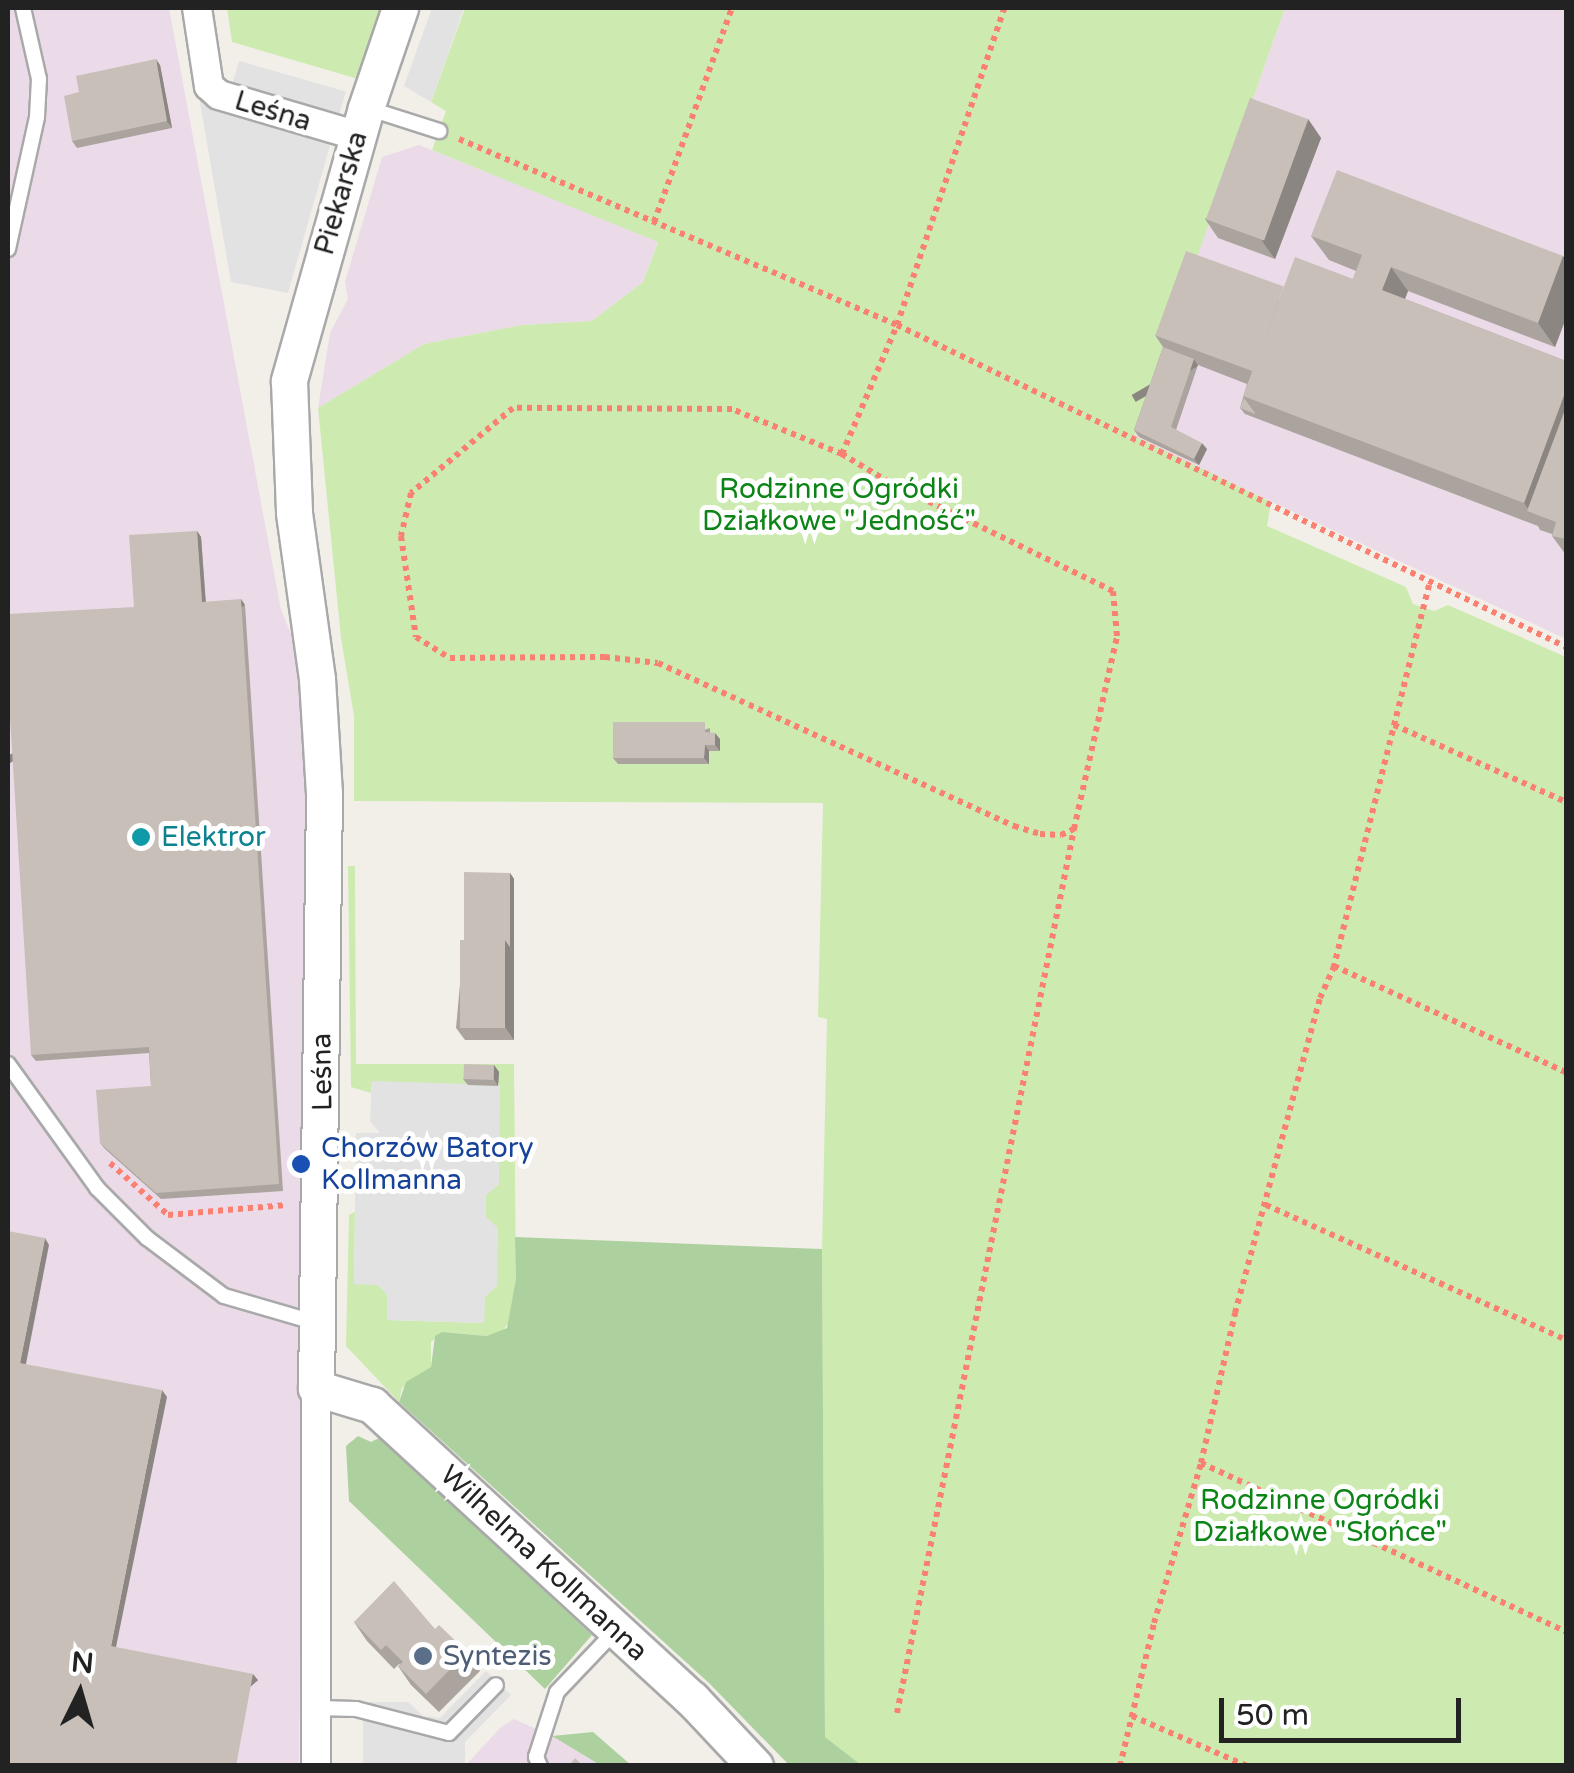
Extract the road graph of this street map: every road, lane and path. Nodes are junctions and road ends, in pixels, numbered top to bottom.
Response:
1 (22, 8) edge
2 (197, 8) edge
3 (400, 8) edge
4 (732, 8) edge
5 (1004, 8) edge
6 (362, 122) junction
7 (439, 130) joint
8 (654, 222) junction
9 (8, 249) edge
10 (896, 325) junction
11 (289, 381) joint
12 (842, 454) junction
13 (1429, 584) junction
14 (1566, 648) edge
15 (1394, 725) junction
16 (1566, 802) edge
17 (1074, 829) junction
18 (1334, 966) junction
19 (8, 1064) edge
20 (1566, 1072) edge
21 (108, 1162) edge
22 (304, 1204) dead end
23 (1266, 1204) junction
24 (317, 1323) junction
25 (1566, 1340) edge
26 (316, 1388) junction
27 (1201, 1463) junction
28 (616, 1630) junction
29 (1566, 1632) edge
30 (496, 1685) dead end
31 (316, 1708) junction
32 (898, 1712) dead end
33 (1132, 1716) junction
34 (316, 1766) edge
35 (540, 1766) edge
36 (754, 1766) edge
37 (1120, 1766) edge
38 (1246, 1766) edge

1 - 9 lane
2 - 6 street, Leśna
3 - 6 street, Piekarska
4 - 8 path
5 - 10 path
6 - 7 lane
6 - 11 street, Piekarska
7 - 8 path
8 - 10 path
10 - 12 path
10 - 13 path
11 - 24 street, Leśna
12 - 17 path
12 - 17 path
13 - 14 path
13 - 15 path
15 - 16 path
15 - 18 path
17 - 32 path
18 - 20 path
18 - 23 path
19 - 24 lane
21 - 22 path
23 - 25 path
23 - 27 path
24 - 26 street, Leśna
26 - 28 street, Wilhelma Kollmanna
26 - 31 street, Leśna
27 - 29 path
27 - 33 path
28 - 35 lane
28 - 36 street, Wilhelma Kollmanna
30 - 31 lane
31 - 34 street, Leśna
33 - 37 path
33 - 38 path

